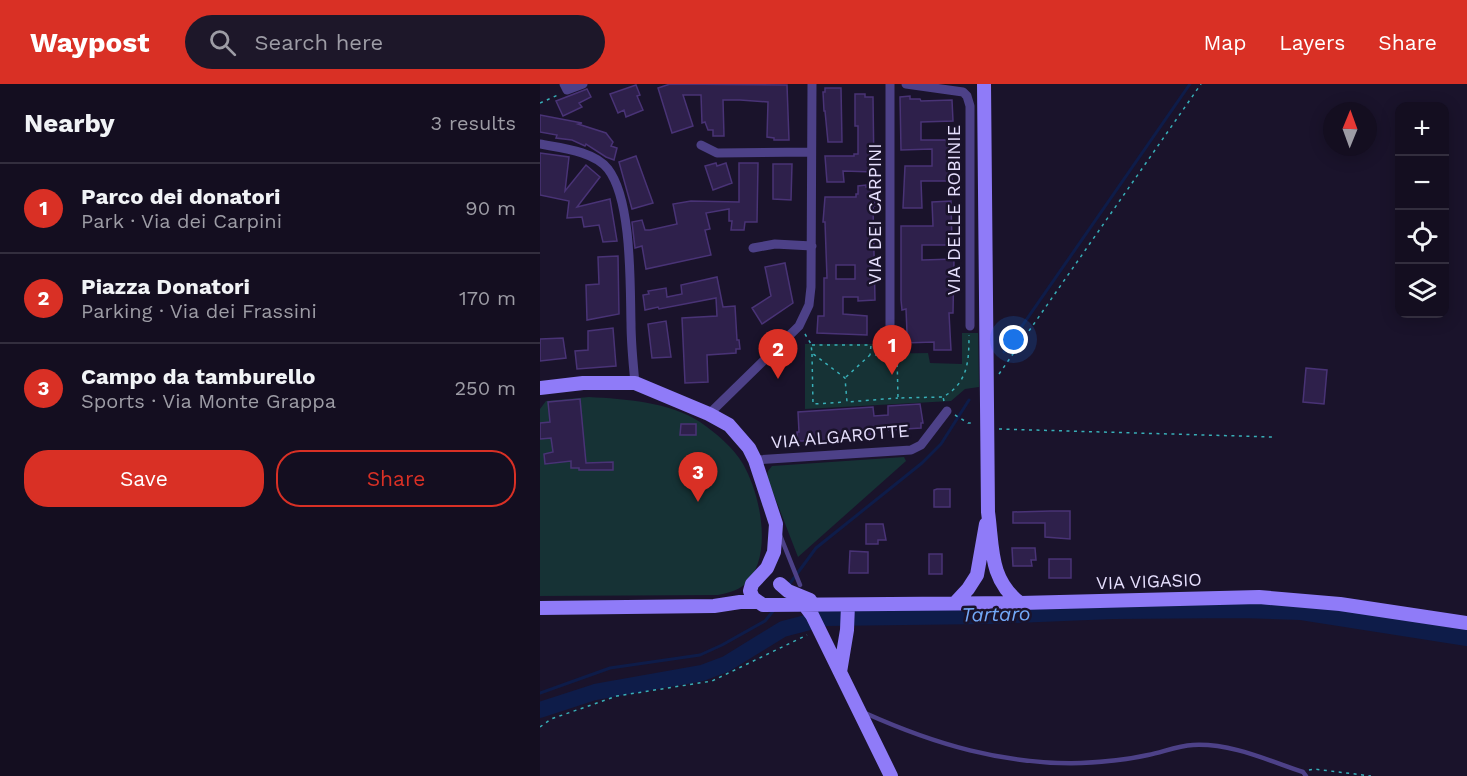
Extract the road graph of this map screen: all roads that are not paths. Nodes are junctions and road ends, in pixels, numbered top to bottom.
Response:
1 (584, 84) edge
2 (812, 84) edge
3 (890, 84) edge
4 (906, 84) edge
5 (984, 84) edge
6 (924, 85) edge
7 (566, 87) edge
8 (540, 144) edge
9 (701, 145) dead end
10 (812, 153) junction
11 (812, 246) junction
12 (753, 248) dead end
13 (970, 326) road end
14 (891, 344) road end
15 (635, 383) junction
16 (540, 388) edge
17 (950, 412) road end
18 (709, 414) junction
19 (755, 460) junction
20 (988, 512) junction
21 (776, 524) junction
22 (996, 574) junction
23 (976, 575) junction
24 (768, 577) junction
25 (799, 582) dead end
26 (808, 602) junction
27 (955, 603) junction
28 (985, 603) junction
29 (1020, 603) junction
30 (763, 604) junction
31 (714, 606) junction
32 (848, 608) junction
33 (540, 609) edge
34 (1467, 623) edge
35 (837, 655) junction
36 (859, 711) junction
37 (1304, 774) edge
38 (891, 776) edge

1 - 7 street
2 - 10 street
3 - 14 street, VIA DEI CARPINI
4 - 6 street
5 - 20 street
6 - 13 street, VIA DELLE ROBINIE
8 - 15 street
9 - 10 street
10 - 11 street
11 - 12 street
11 - 18 street
15 - 16 street
15 - 18 street
17 - 19 street, VIA ALGAROTTE
18 - 19 street
19 - 21 street
20 - 22 street
20 - 23 street
21 - 24 street
21 - 25 lane
22 - 28 street
22 - 29 street
23 - 27 street
23 - 28 street
24 - 26 street, VIA VIGASIO
24 - 30 street
24 - 30 street
24 - 31 street
26 - 30 street, VIA VIGASIO
26 - 32 street, VIA VIGASIO
26 - 35 street
27 - 28 street, VIA VIGASIO
27 - 32 street, VIA VIGASIO
28 - 29 street, VIA VIGASIO
29 - 34 street, VIA VIGASIO
30 - 31 street, VIA VIGASIO
31 - 33 street, VIA VIGASIO
32 - 35 street
35 - 36 street
36 - 37 lane
36 - 38 street

